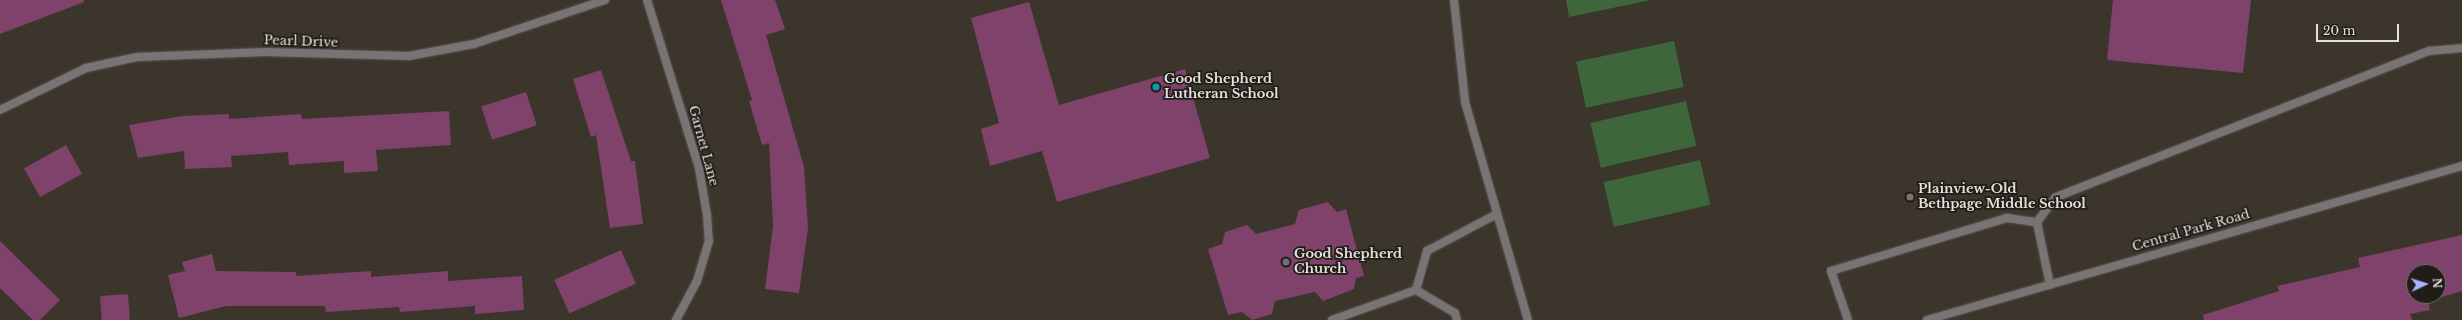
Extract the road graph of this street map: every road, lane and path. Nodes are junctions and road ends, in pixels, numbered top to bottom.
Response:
1 (605, 0) edge
2 (647, 0) edge
3 (1454, 0) edge
4 (2462, 48) edge
5 (0, 110) edge
6 (2462, 166) edge
7 (1498, 214) junction
8 (2037, 222) junction
9 (2050, 285) junction
10 (1416, 290) junction
11 (676, 320) edge
12 (1332, 320) edge
13 (1457, 320) edge
14 (1528, 320) edge
15 (1848, 320) edge
16 (1927, 320) edge

1 - 5 street, Pearl Drive
2 - 11 street, Garnet Lane
3 - 7 street
4 - 8 street
6 - 9 street, Central Park Road
7 - 10 street
7 - 14 street
8 - 9 street
8 - 15 street
9 - 16 street, Central Park Road
10 - 12 street
10 - 13 street

